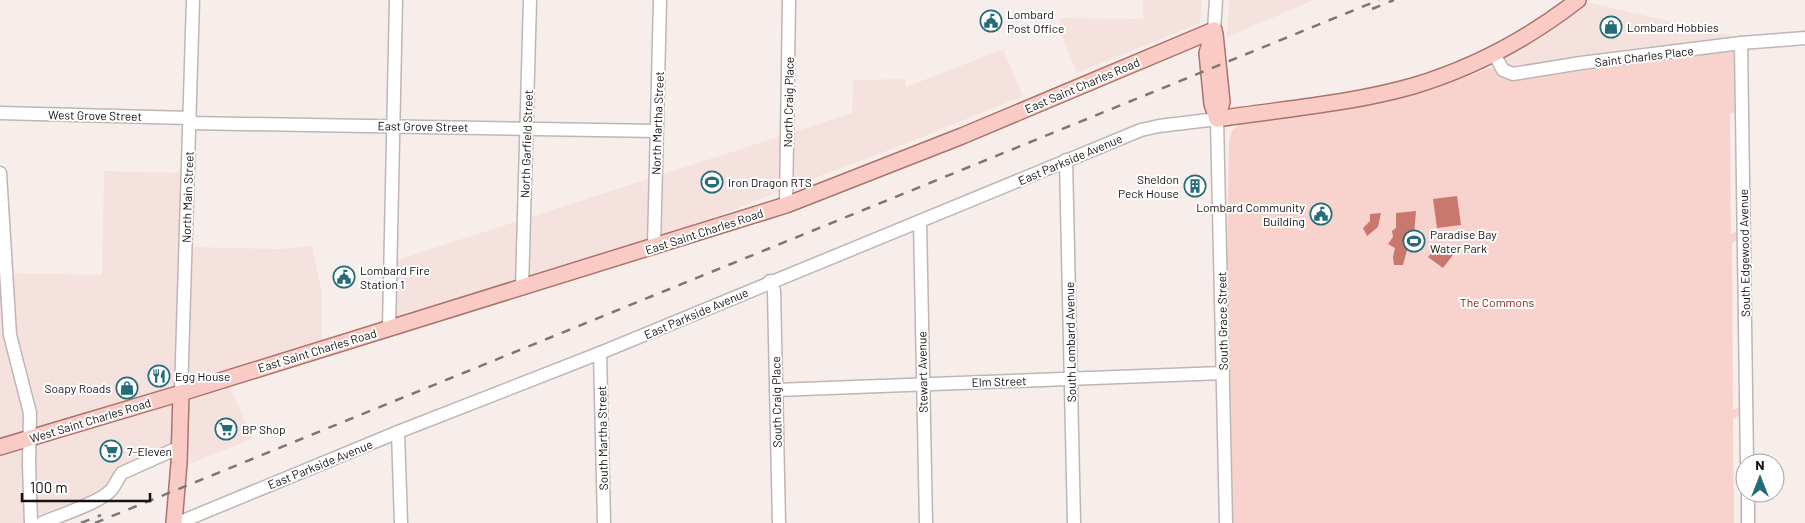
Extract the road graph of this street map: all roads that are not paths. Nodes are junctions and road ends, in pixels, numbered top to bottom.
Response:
1 (193, 0) edge
2 (396, 0) edge
3 (530, 0) edge
4 (660, 0) edge
5 (790, 0) edge
6 (1216, 0) edge
7 (1578, 0) edge
8 (1214, 30) junction
9 (1805, 38) edge
10 (1741, 43) junction
11 (1494, 54) junction
12 (0, 113) edge
13 (1217, 119) junction
14 (190, 120) junction
15 (393, 126) junction
16 (526, 128) junction
17 (656, 131) junction
18 (1066, 160) junction
19 (0, 173) edge
20 (786, 205) junction
21 (920, 222) junction
22 (654, 247) junction
23 (770, 281) junction
24 (522, 288) junction
25 (389, 328) junction
26 (5, 336) edge
27 (600, 353) junction
28 (1223, 373) junction
29 (1071, 378) junction
30 (922, 384) junction
31 (776, 390) junction
32 (181, 393) junction
33 (398, 432) junction
34 (30, 438) junction
35 (180, 447) junction
36 (0, 448) edge
37 (1747, 453) edge
38 (1748, 503) edge
39 (32, 523) edge
40 (42, 523) edge
41 (176, 523) edge
42 (401, 523) edge
43 (604, 523) edge
44 (779, 523) edge
45 (926, 523) edge
46 (1074, 523) edge
47 (1226, 523) edge
48 (1748, 523) edge

1 - 14 street, North Main Street
2 - 15 street
3 - 16 street, North Garfield Street
4 - 17 street, North Martha Street
5 - 20 street, North Craig Place
6 - 8 street
7 - 11 main road
8 - 13 main road
8 - 20 main road, East Saint Charles Road
9 - 10 street, Saint Charles Place
10 - 11 street, Saint Charles Place
10 - 37 street, South Edgewood Avenue
11 - 13 main road
12 - 14 street, West Grove Street
13 - 18 street, East Parkside Avenue
13 - 28 street, South Grace Street
14 - 15 street, East Grove Street
14 - 32 street, North Main Street
15 - 16 street, East Grove Street
15 - 25 street
16 - 17 street, East Grove Street
16 - 24 street, North Garfield Street
17 - 22 street, North Martha Street
18 - 21 street, East Parkside Avenue
18 - 29 street, South Lombard Avenue
19 - 26 street
20 - 22 main road, East Saint Charles Road
21 - 23 street, East Parkside Avenue
21 - 30 street, Stewart Avenue
22 - 24 main road, East Saint Charles Road
23 - 27 street, East Parkside Avenue
23 - 31 street, South Craig Place
24 - 25 main road, East Saint Charles Road
25 - 32 main road, East Saint Charles Road
26 - 34 street
27 - 33 street, East Parkside Avenue
27 - 43 street, South Martha Street
28 - 29 street, Elm Street
28 - 47 street, South Grace Street
29 - 30 street, Elm Street
29 - 46 street, South Lombard Avenue
30 - 31 street, Elm Street
30 - 45 street, Stewart Avenue
31 - 44 street, South Craig Place
32 - 34 main road, West Saint Charles Road
32 - 35 main road
33 - 41 street, East Parkside Avenue
33 - 42 street
34 - 36 main road, West Saint Charles Road
34 - 39 street
35 - 40 street
35 - 41 main road
38 - 48 street

